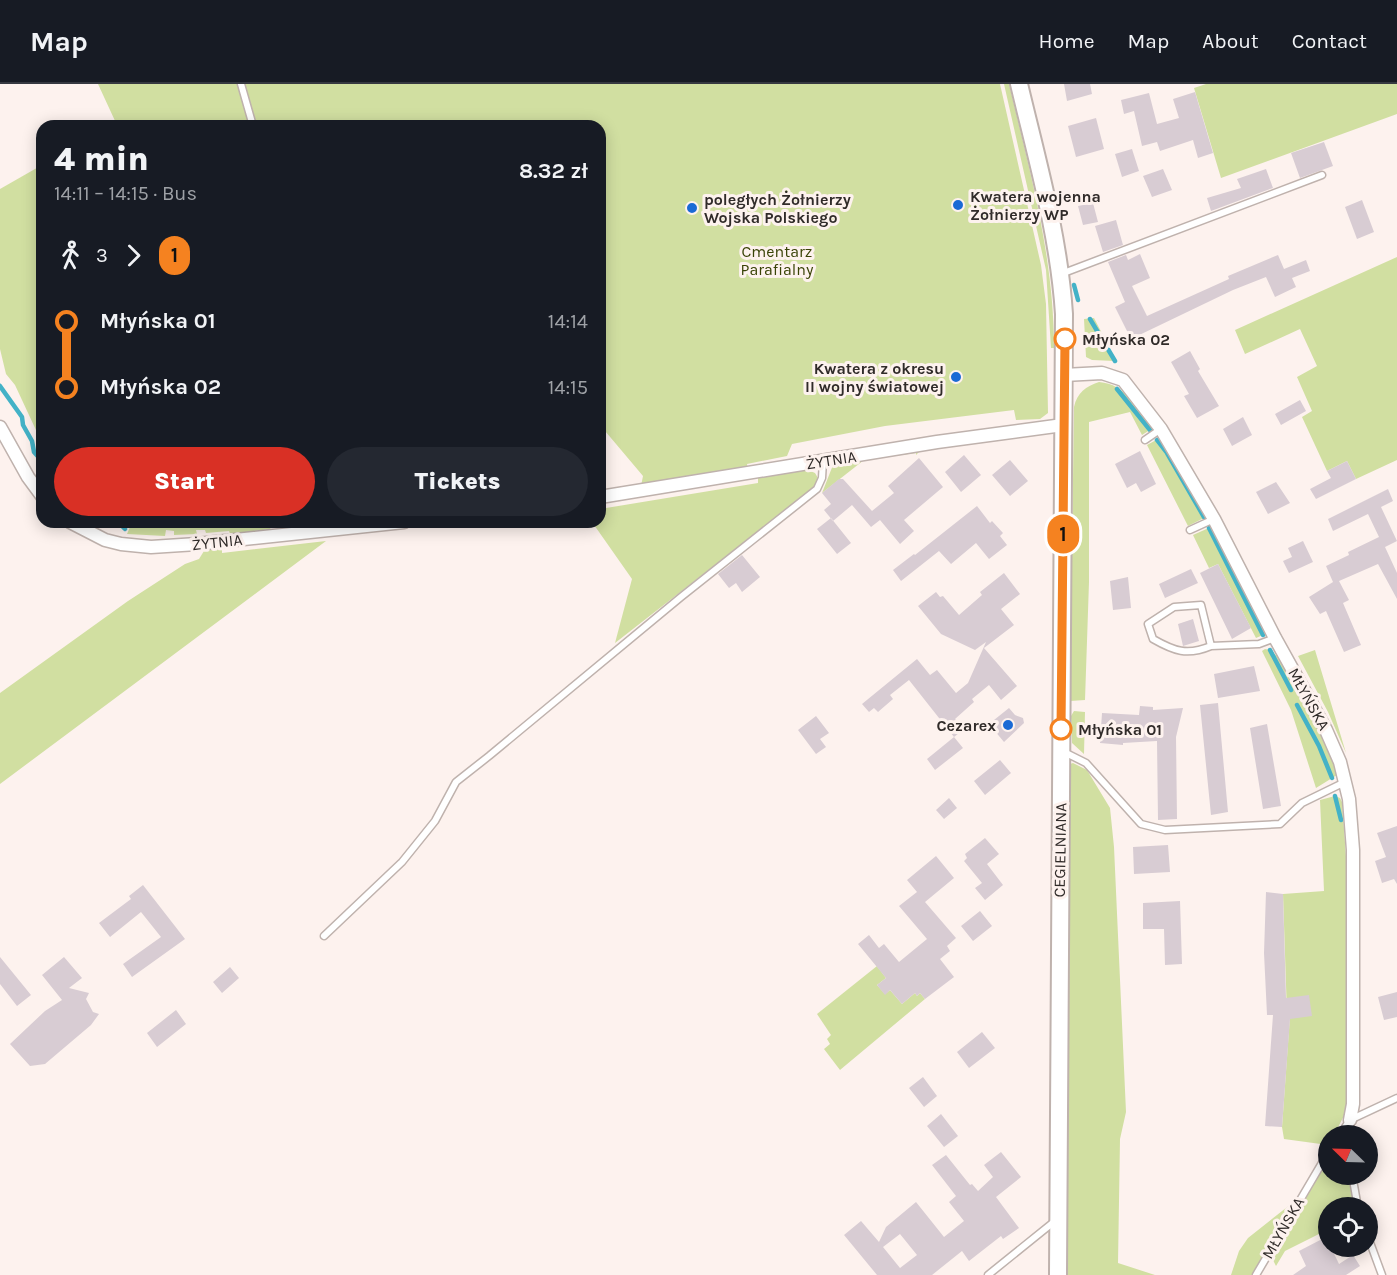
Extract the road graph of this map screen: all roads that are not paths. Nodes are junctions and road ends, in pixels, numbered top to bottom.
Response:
1 (241, 84) edge
2 (1019, 84) edge
3 (251, 120) edge
4 (1322, 175) dead end
5 (1060, 274) junction
6 (1064, 375) junction
7 (1063, 425) junction
8 (0, 427) edge
9 (1161, 429) junction
10 (1144, 440) dead end
11 (823, 461) junction
12 (36, 488) edge
13 (606, 496) edge
14 (1214, 519) junction
15 (82, 528) edge
16 (348, 528) edge
17 (1190, 530) dead end
18 (1275, 638) junction
19 (1210, 646) junction
20 (1061, 751) junction
21 (1346, 782) junction
22 (324, 936) dead end
23 (1397, 1098) edge
24 (1350, 1120) junction
25 (1347, 1125) edge
26 (1350, 1125) edge
27 (1318, 1170) edge
28 (1058, 1219) junction
29 (1375, 1257) edge
30 (988, 1275) edge
31 (1058, 1275) edge
32 (1256, 1275) edge
33 (1382, 1275) edge

1 - 3 lane
2 - 5 street, CEGIELNIANA
4 - 5 lane
5 - 6 street, CEGIELNIANA
6 - 7 street, CEGIELNIANA
6 - 9 street, MŁYŃSKA
7 - 11 street, ŻYTNIA
7 - 20 street, CEGIELNIANA
8 - 12 street
9 - 10 lane
9 - 14 street, MŁYŃSKA
11 - 13 street, ŻYTNIA
11 - 22 lane
14 - 17 lane
14 - 18 street, MŁYŃSKA
15 - 16 street, ŻYTNIA
18 - 19 lane
18 - 21 street, MŁYŃSKA
19 - 19 lane
20 - 21 lane
20 - 28 street, CEGIELNIANA
21 - 24 street, MŁYŃSKA
23 - 24 lane
24 - 25 lane, MŁYŃSKA
24 - 26 lane, MŁYŃSKA
27 - 32 lane, MŁYŃSKA
28 - 30 lane
28 - 31 street, CEGIELNIANA
29 - 33 lane

